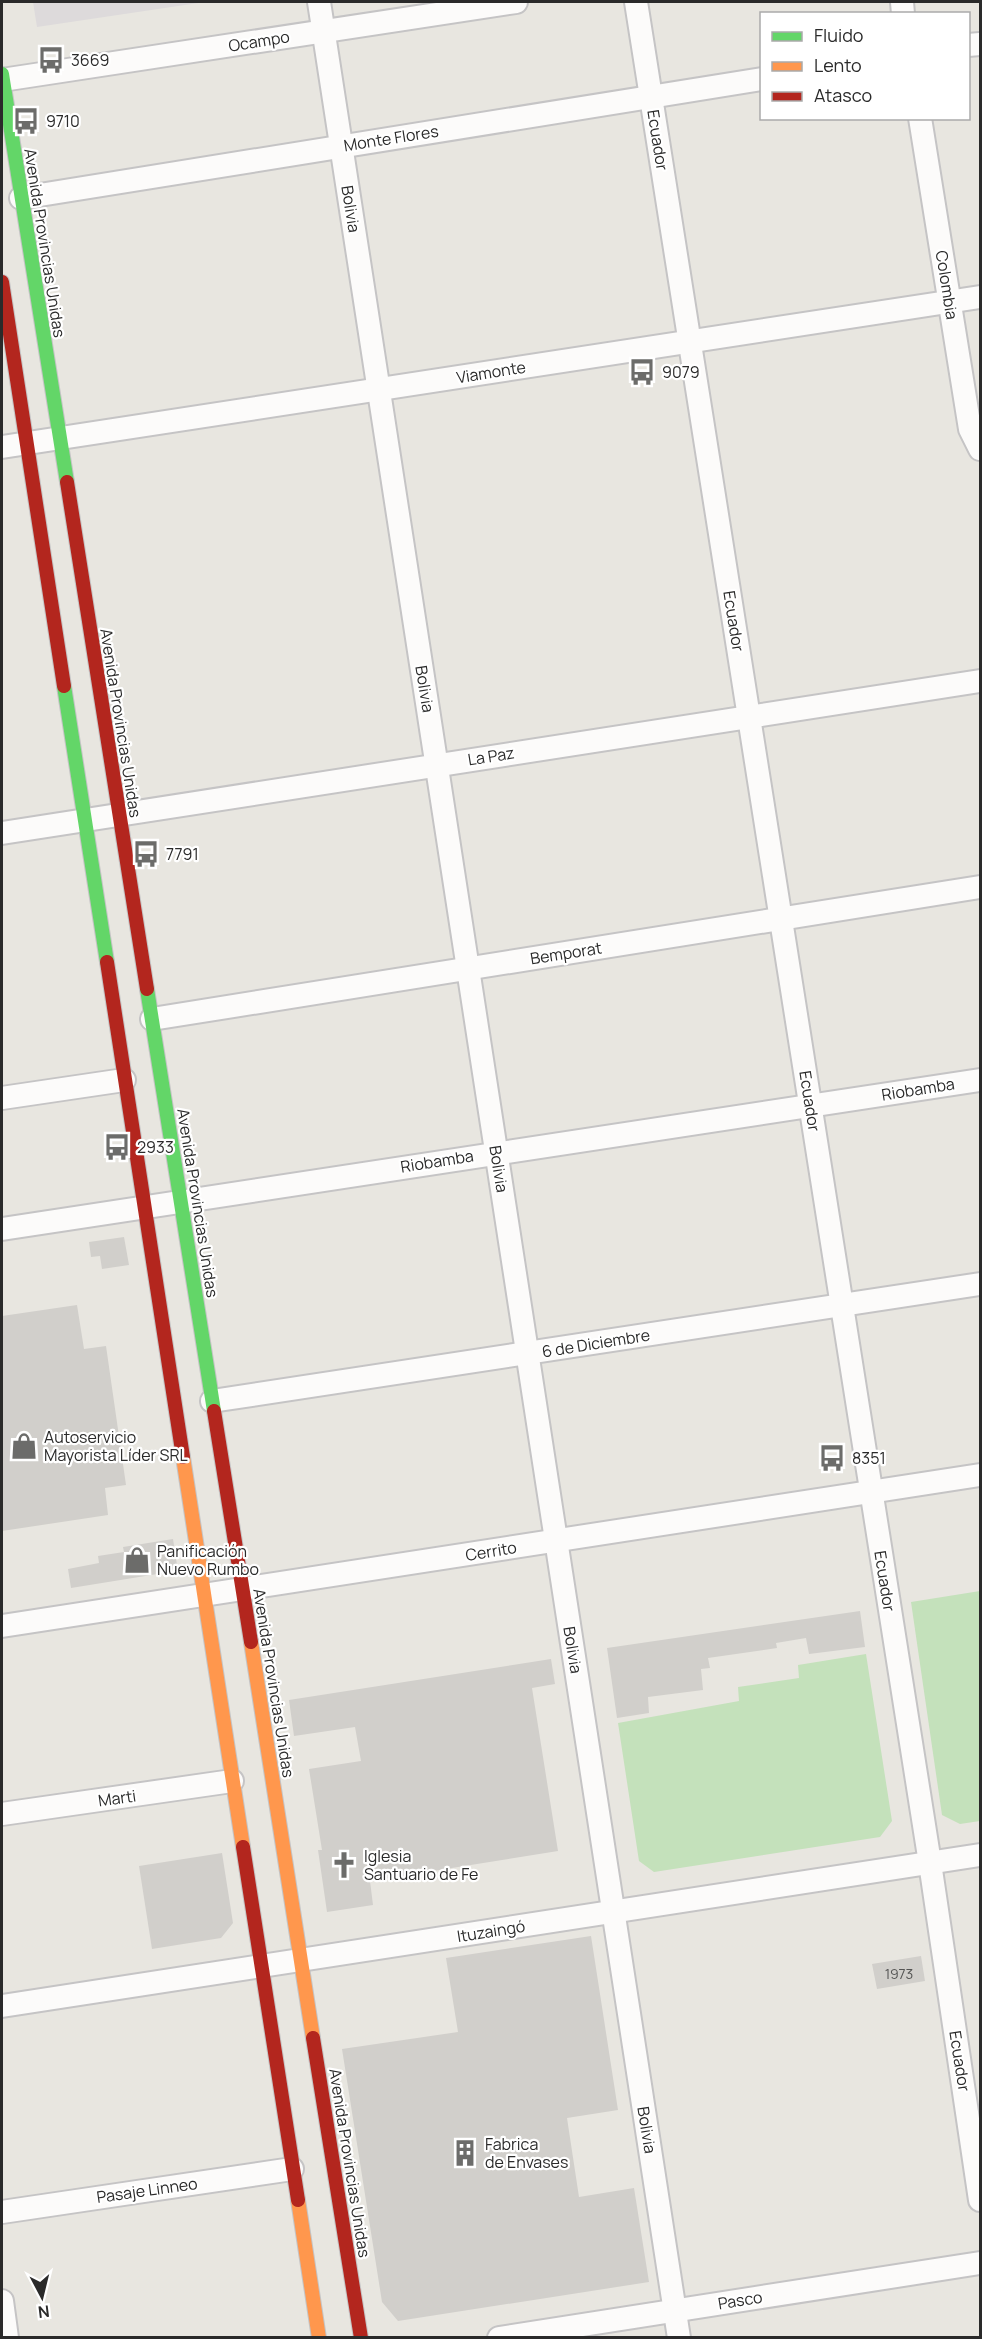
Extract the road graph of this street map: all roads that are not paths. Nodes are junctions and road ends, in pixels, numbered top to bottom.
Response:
1 (319, 2) edge
2 (516, 2) edge
3 (636, 2) edge
4 (324, 31) junction
5 (2, 78) edge
6 (760, 79) edge
7 (651, 97) junction
8 (920, 120) edge
9 (341, 146) junction
10 (21, 198) junction
11 (2, 282) edge
12 (981, 297) edge
13 (950, 301) junction
14 (690, 341) junction
15 (379, 389) junction
16 (59, 438) junction
17 (25, 443) junction
18 (2, 447) edge
19 (981, 449) edge
20 (981, 681) edge
21 (749, 716) junction
22 (437, 765) junction
23 (119, 814) junction
24 (83, 820) junction
25 (2, 833) edge
26 (981, 887) edge
27 (781, 919) junction
28 (468, 969) junction
29 (152, 1019) junction
30 (124, 1080) junction
31 (981, 1080) edge
32 (2, 1098) edge
33 (810, 1105) junction
34 (497, 1152) junction
35 (180, 1200) junction
36 (143, 1206) junction
37 (2, 1229) edge
38 (981, 1284) edge
39 (842, 1305) junction
40 (528, 1353) junction
41 (212, 1401) junction
42 (981, 1475) edge
43 (871, 1492) junction
44 (556, 1540) junction
45 (242, 1589) junction
46 (202, 1595) junction
47 (2, 1626) edge
48 (232, 1781) junction
49 (2, 1815) edge
50 (981, 1855) edge
51 (930, 1863) junction
52 (614, 1912) junction
53 (301, 1960) junction
54 (260, 1966) junction
55 (2, 2006) edge
56 (292, 2169) junction
57 (981, 2200) edge
58 (2, 2212) edge
59 (981, 2263) edge
60 (2, 2301) edge
61 (675, 2310) junction
62 (7, 2337) edge
63 (319, 2337) edge
64 (361, 2337) edge
65 (499, 2337) edge
66 (679, 2337) edge

1 - 4 street, Bolivia
2 - 4 street, Ocampo
3 - 7 street, Ecuador
4 - 5 street, Ocampo
4 - 9 street, Bolivia
5 - 10 main road, Avenida Provincias Unidas
6 - 7 street, Monte Flores
7 - 9 street, Monte Flores
7 - 14 street, Ecuador
8 - 13 street, Colombia
9 - 10 street, Monte Flores
9 - 15 street, Bolivia
10 - 16 main road, Avenida Provincias Unidas
11 - 17 main road
12 - 13 street, Viamonte
13 - 14 street, Viamonte
13 - 19 street, Colombia
14 - 15 street, Viamonte
14 - 21 street, Ecuador
15 - 16 street, Viamonte
15 - 22 street, Bolivia
16 - 17 street, Viamonte
16 - 23 main road, Avenida Provincias Unidas
17 - 18 street, Viamonte
17 - 24 main road
20 - 21 street, La Paz
21 - 22 street, La Paz
21 - 27 street, Ecuador
22 - 23 street, La Paz
22 - 28 street, Bolivia
23 - 24 street, La Paz
23 - 29 main road, Avenida Provincias Unidas
24 - 25 street, La Paz
24 - 30 main road
26 - 27 street, Bemporat
27 - 28 street, Bemporat
27 - 33 street, Ecuador
28 - 29 street, Bemporat
28 - 34 street, Bolivia
29 - 35 main road, Avenida Provincias Unidas
30 - 32 street
30 - 36 main road
31 - 33 street, Riobamba
33 - 34 street, Riobamba
33 - 39 street, Ecuador
34 - 35 street, Riobamba
34 - 40 street, Bolivia
35 - 36 street, Riobamba
35 - 41 main road, Avenida Provincias Unidas
36 - 37 street, Riobamba
36 - 46 main road
38 - 39 street, 6 de Diciembre
39 - 40 street, 6 de Diciembre
39 - 43 street, Ecuador
40 - 41 street, 6 de Diciembre
40 - 44 street, Bolivia
41 - 45 main road, Avenida Provincias Unidas
42 - 43 street, Cerrito
43 - 44 street, Cerrito
43 - 51 street, Ecuador
44 - 45 street, Cerrito
44 - 52 street, Bolivia
45 - 46 street, Cerrito
45 - 53 main road, Avenida Provincias Unidas
46 - 47 street, Cerrito
46 - 48 main road
48 - 49 street, Marti
48 - 54 main road
50 - 51 street, Ituzaingó
51 - 52 street, Ituzaingó
51 - 57 street, Ecuador
52 - 53 street, Ituzaingó
52 - 61 street, Bolivia
53 - 54 street, Ituzaingó
53 - 64 main road, Avenida Provincias Unidas
54 - 55 street, Ituzaingó
54 - 56 main road
56 - 58 street, Pasaje Linneo
56 - 63 main road
59 - 61 street, Pasco
60 - 62 street
61 - 65 street, Pasco
61 - 66 street, Bolivia

